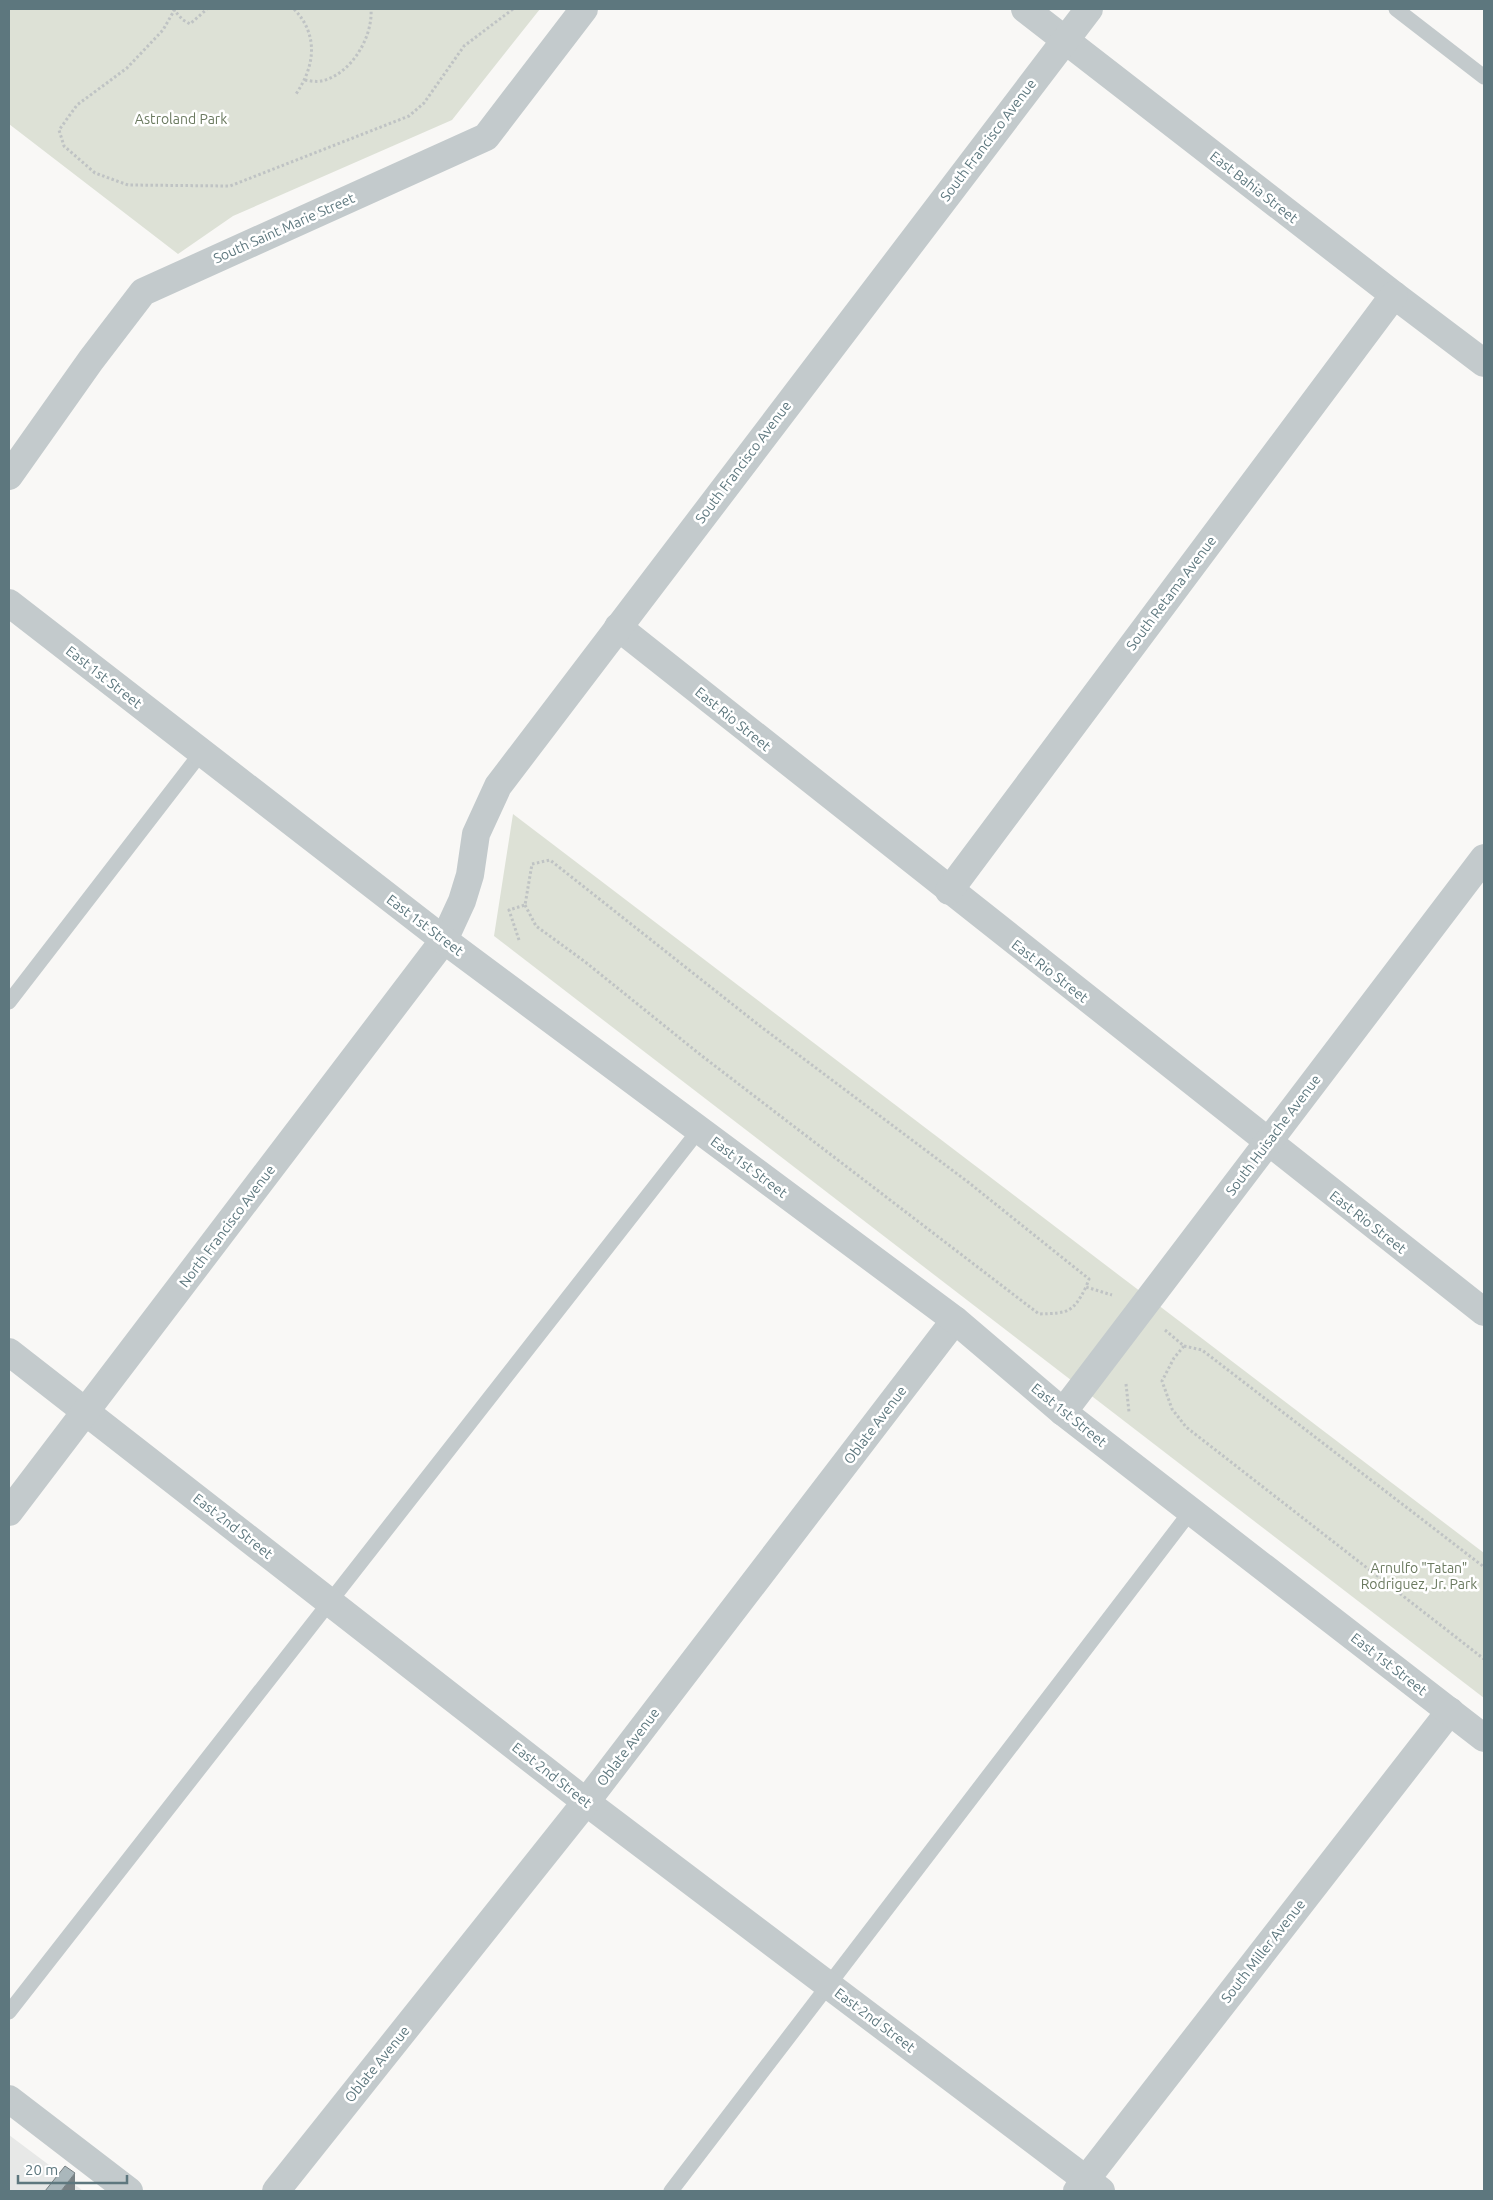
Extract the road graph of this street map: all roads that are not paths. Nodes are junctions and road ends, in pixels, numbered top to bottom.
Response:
1 (584, 9) edge
2 (1025, 9) edge
3 (1089, 9) edge
4 (1396, 9) edge
5 (1065, 39) junction
6 (1484, 77) edge
7 (1394, 295) junction
8 (1484, 362) edge
9 (9, 476) edge
10 (9, 603) edge
11 (618, 627) junction
12 (202, 753) junction
13 (1484, 858) edge
14 (949, 891) junction
15 (444, 940) junction
16 (9, 1002) edge
17 (699, 1130) junction
18 (1267, 1143) junction
19 (1484, 1312) edge
20 (955, 1320) junction
21 (9, 1352) edge
22 (87, 1411) junction
23 (1064, 1412) junction
24 (1191, 1511) junction
25 (9, 1512) edge
26 (330, 1602) junction
27 (1450, 1711) junction
28 (1484, 1738) edge
29 (586, 1802) junction
30 (828, 1985) junction
31 (9, 2012) edge
32 (9, 2099) edge
33 (1088, 2187) edge
34 (129, 2191) edge
35 (276, 2191) edge
36 (671, 2191) edge

1 - 9 street, South Saint Marie Street
2 - 5 street, East Bahia Street
3 - 5 street, South Francisco Avenue
4 - 6 lane
5 - 7 street, East Bahia Street
5 - 11 street, South Francisco Avenue
7 - 8 street, East Bahia Street
7 - 14 street, South Retama Avenue
10 - 12 street, East 1st Street
11 - 14 street, East Rio Street
11 - 15 street, South Francisco Avenue
12 - 15 street, East 1st Street
12 - 16 lane
13 - 18 street, South Huisache Avenue
14 - 18 street, East Rio Street
15 - 17 street, East 1st Street
15 - 22 street, North Francisco Avenue
17 - 20 street, East 1st Street
17 - 26 lane
18 - 19 street, East Rio Street
18 - 23 street, South Huisache Avenue
20 - 23 street, East 1st Street
20 - 29 street, Oblate Avenue
21 - 22 street, East 2nd Street
22 - 25 street, North Francisco Avenue
22 - 26 street, East 2nd Street
23 - 24 street, East 1st Street
24 - 27 street, East 1st Street
24 - 30 lane
26 - 29 street, East 2nd Street
26 - 31 lane
27 - 28 street, East 1st Street
27 - 33 street, South Miller Avenue
29 - 30 street, East 2nd Street
29 - 35 street, Oblate Avenue
30 - 33 street, East 2nd Street
30 - 36 lane
32 - 34 street

